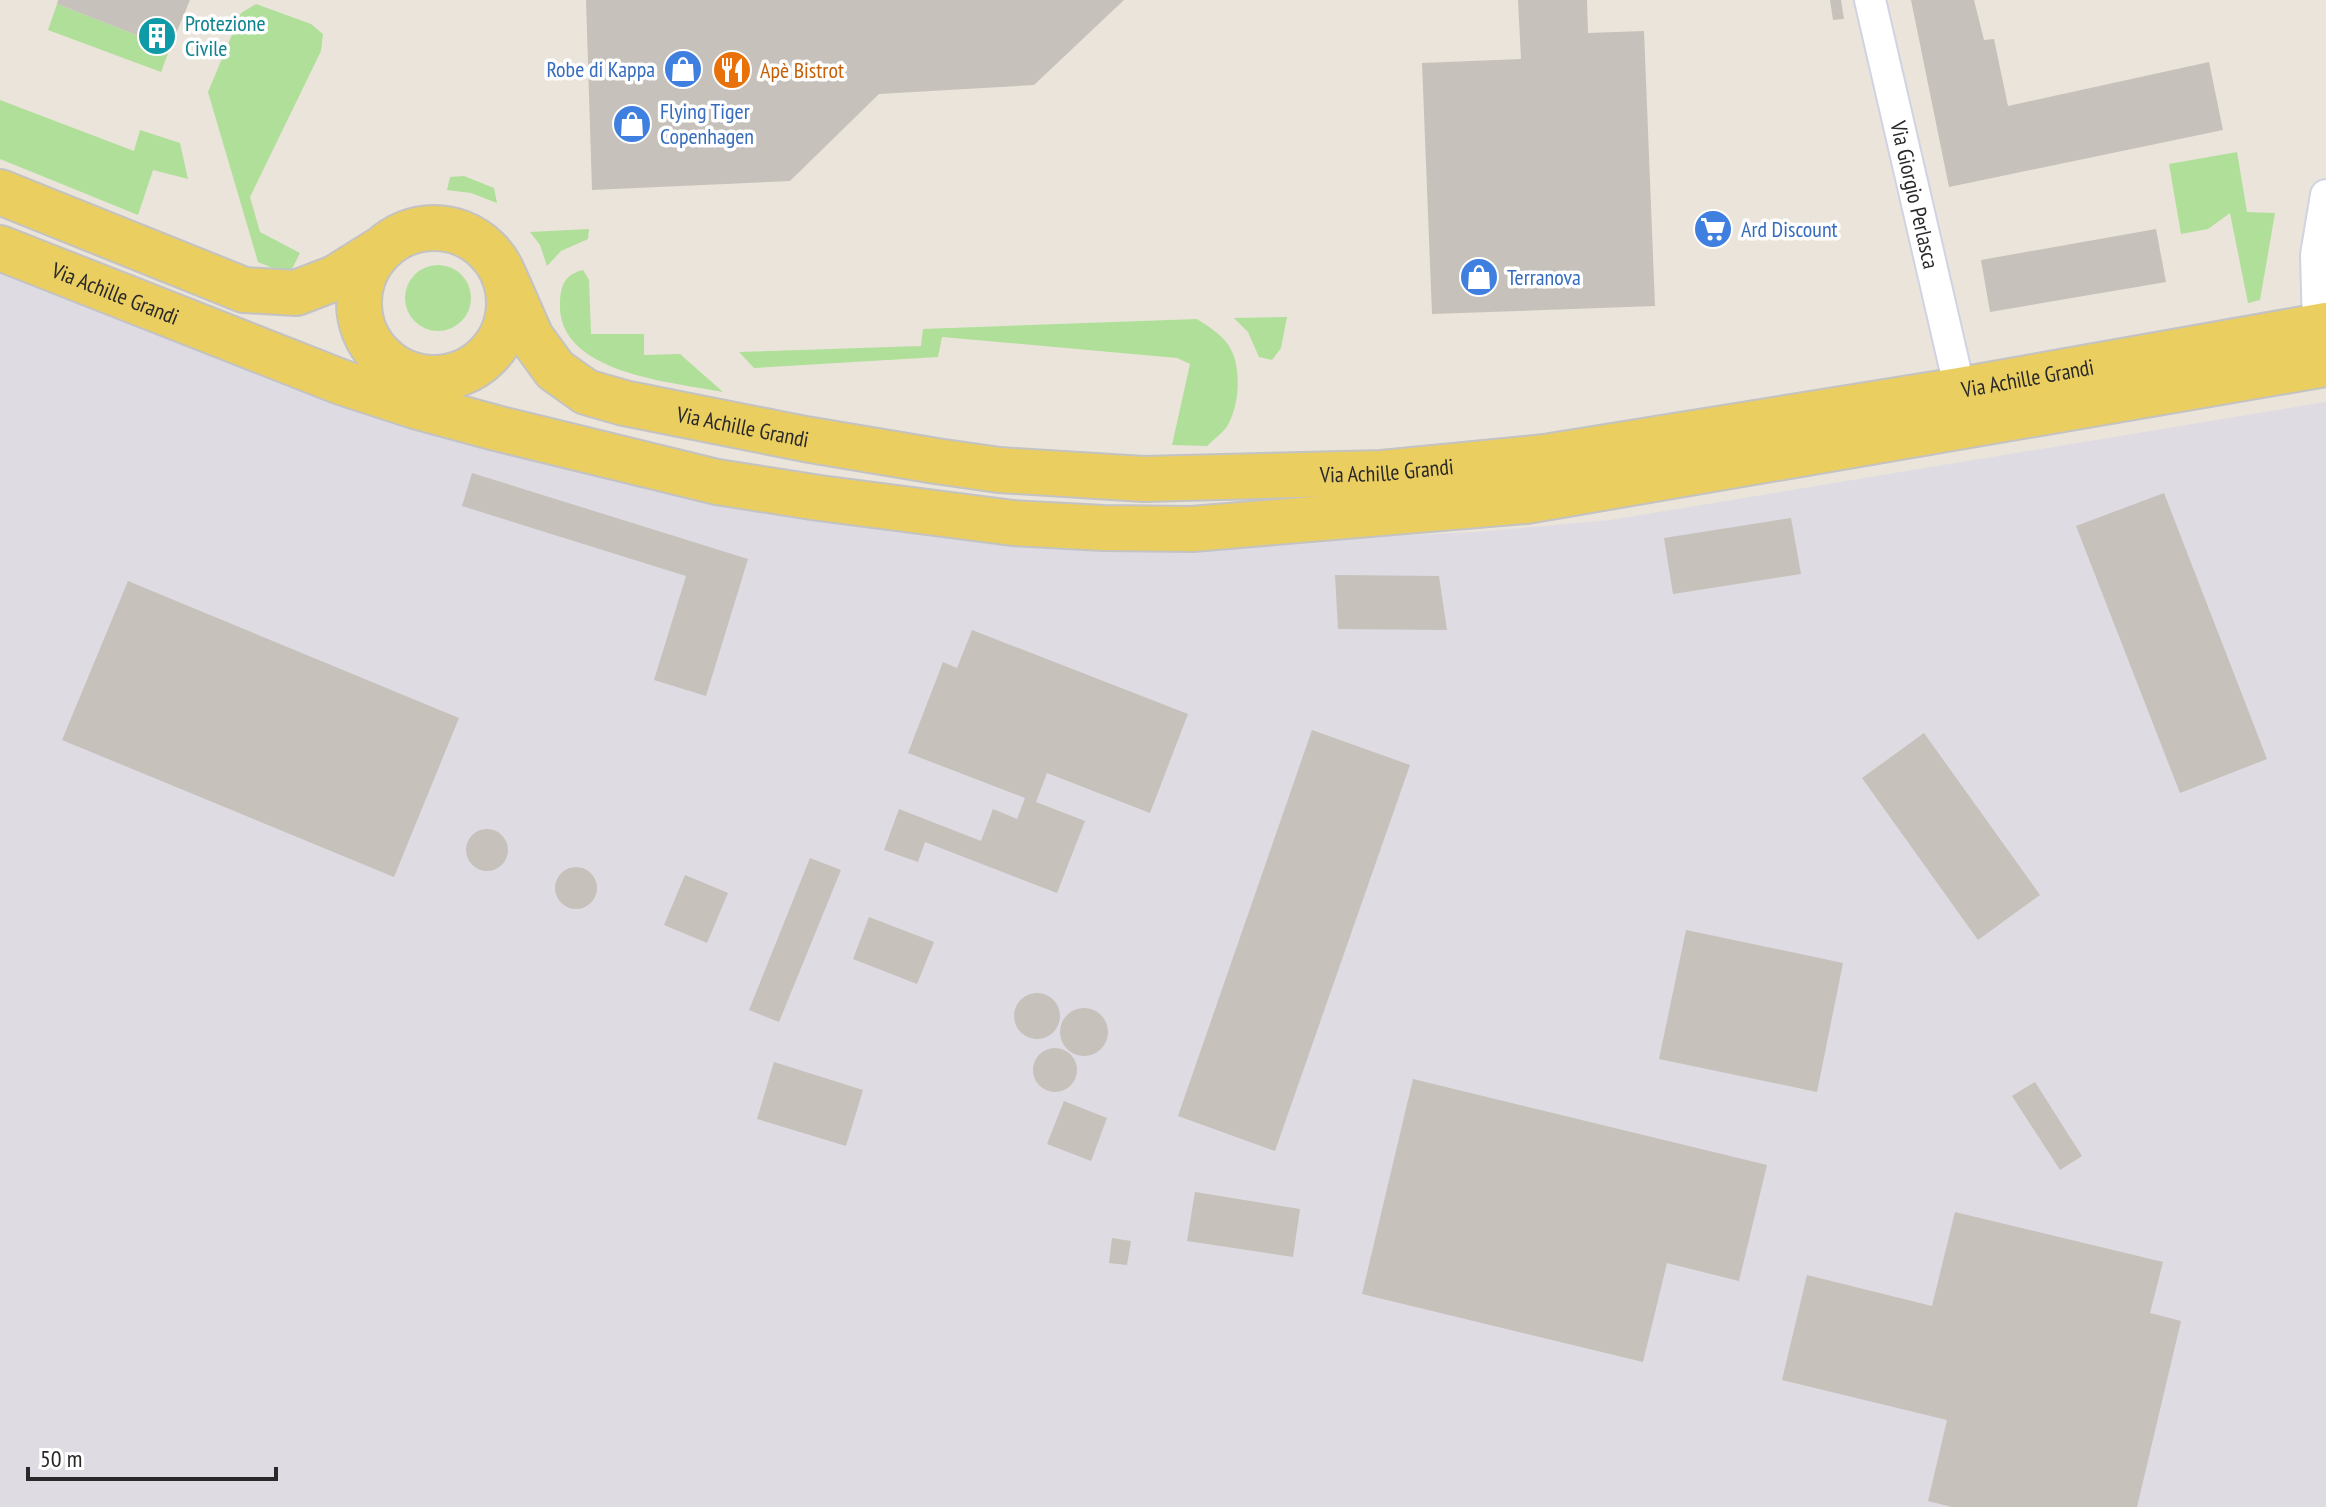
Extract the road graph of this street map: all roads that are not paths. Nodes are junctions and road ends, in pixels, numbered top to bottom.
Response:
1 (1870, 0) edge
2 (0, 192) edge
3 (2326, 195) edge
4 (0, 227) edge
5 (0, 248) edge
6 (378, 251) junction
7 (505, 278) junction
8 (2323, 338) edge
9 (396, 369) junction
10 (1960, 390) junction
11 (1263, 521) junction

1 - 10 street, Via Giorgio Perlasca
2 - 6 main road
3 - 8 street
4 - 9 main road, Via Achille Grandi
5 - 11 main road, Via Achille Grandi
6 - 7 main road
6 - 9 main road
7 - 9 main road
7 - 10 main road, Via Achille Grandi
8 - 10 main road, Via Achille Grandi
8 - 11 main road, Via Achille Grandi
9 - 11 main road, Via Achille Grandi

